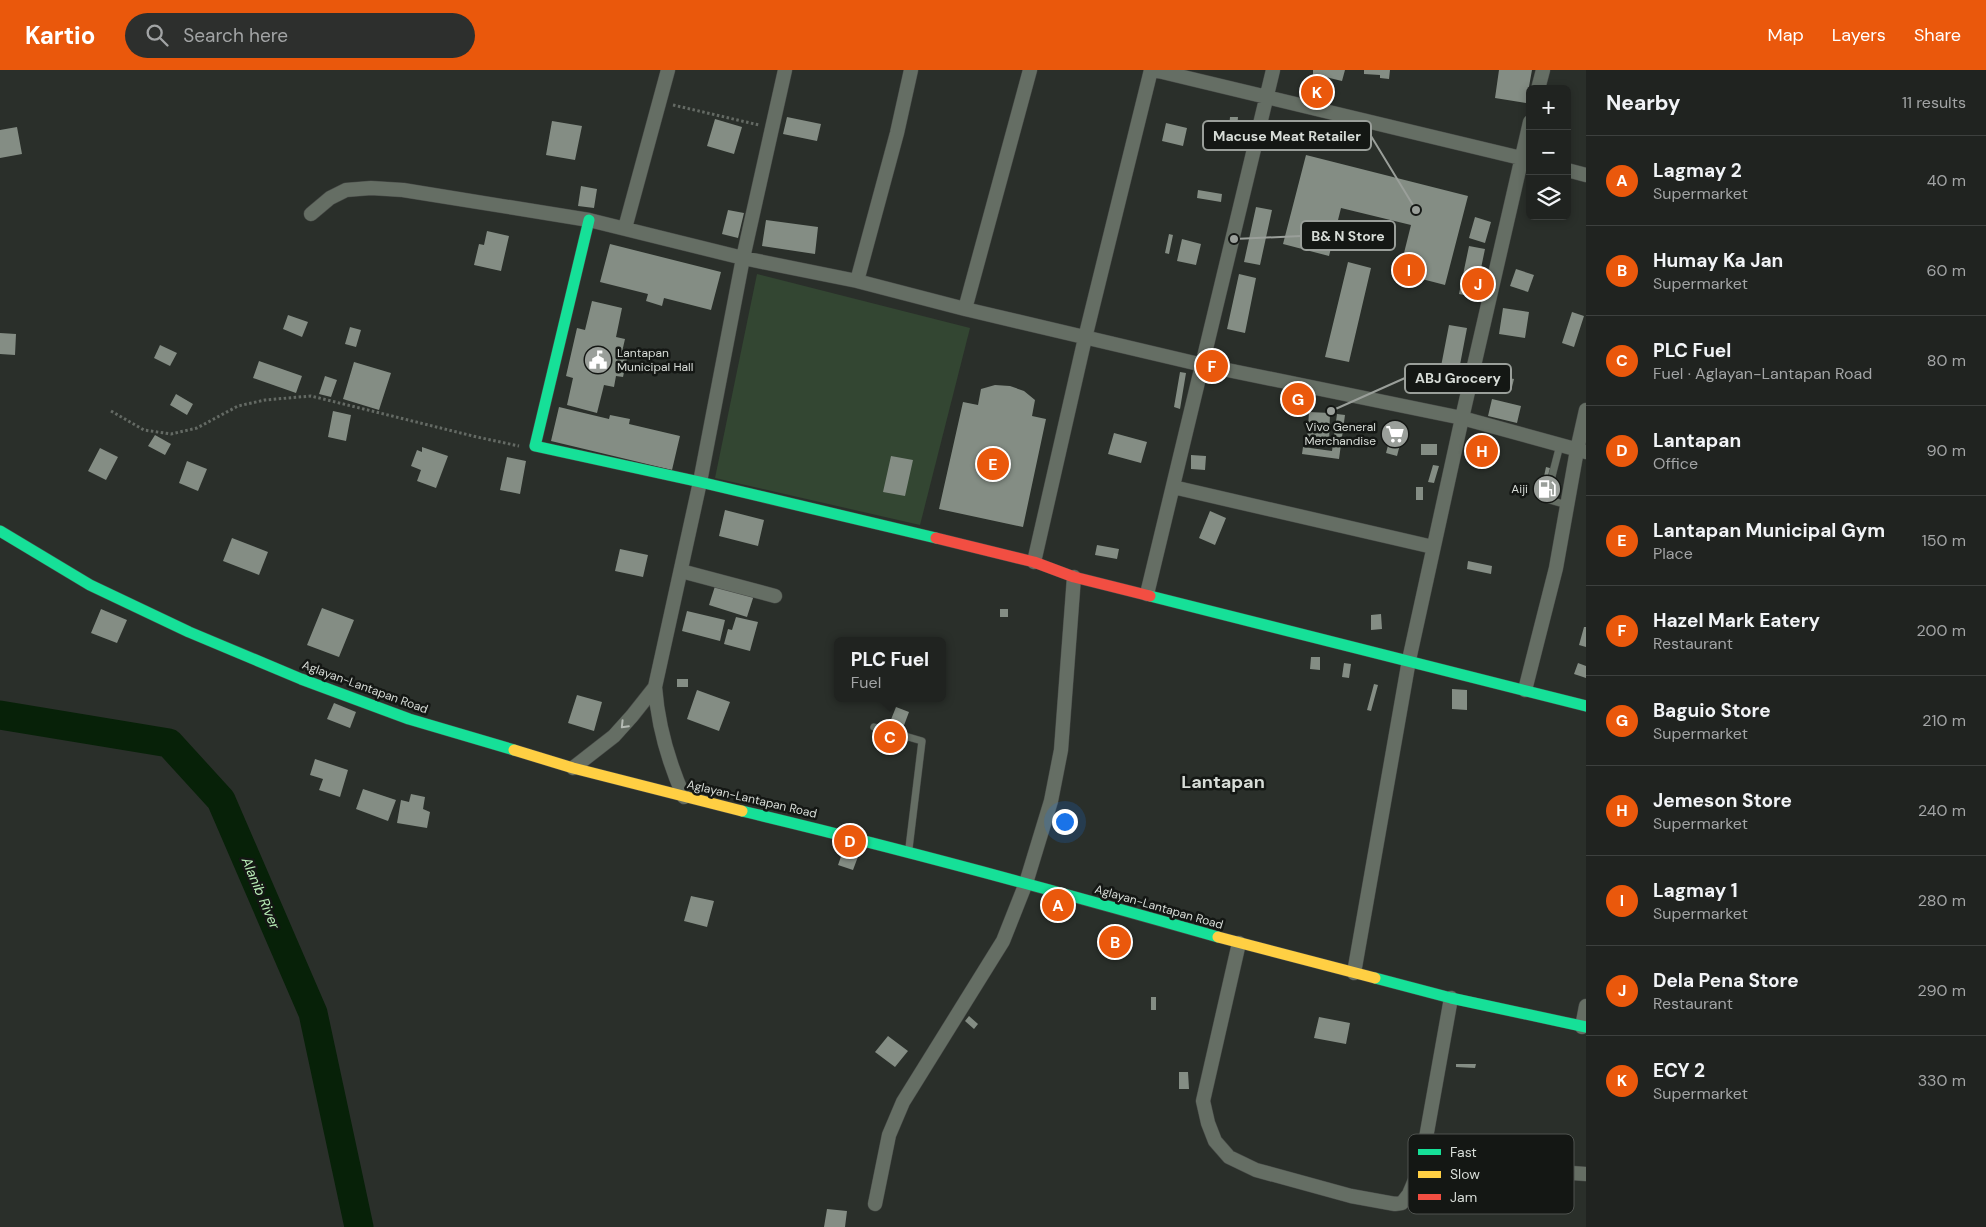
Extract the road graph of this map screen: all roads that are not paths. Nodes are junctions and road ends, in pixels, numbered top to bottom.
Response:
1 (668, 70) edge
2 (785, 70) edge
3 (911, 70) edge
4 (1030, 70) edge
5 (1152, 70) edge
6 (1273, 70) edge
7 (1543, 70) edge
8 (1539, 85) edge
9 (1267, 98) junction
10 (1529, 130) edge
11 (1525, 159) edge
12 (1571, 171) edge
13 (1586, 175) edge
14 (311, 214) dead end
15 (589, 220) junction
16 (625, 228) junction
17 (743, 258) junction
18 (857, 281) junction
19 (965, 310) junction
20 (1085, 338) junction
21 (1203, 365) junction
22 (1586, 410) edge
23 (1462, 418) junction
24 (1560, 445) junction
25 (1581, 451) edge
26 (700, 482) junction
27 (1173, 486) junction
28 (1567, 505) junction
29 (0, 531) edge
30 (1433, 547) junction
31 (1034, 562) junction
32 (681, 571) junction
33 (1074, 577) junction
34 (1147, 594) junction
35 (775, 596) dead end
36 (1409, 660) junction
37 (655, 687) junction
38 (1525, 690) junction
39 (1586, 706) edge
40 (874, 727) dead end
41 (572, 768) junction
42 (684, 797) junction
43 (909, 852) junction
44 (1026, 883) junction
45 (1239, 944) junction
46 (1354, 973) junction
47 (1451, 998) junction
48 (1586, 1006) edge
49 (1584, 1027) edge
50 (1427, 1134) edge
51 (1408, 1195) edge
52 (875, 1204) dead end

1 - 16 street
2 - 17 street
3 - 18 street
4 - 19 street
5 - 9 street
5 - 20 street
6 - 9 street
7 - 8 street
9 - 11 street
9 - 21 street
10 - 11 street
11 - 23 street
12 - 13 street
14 - 15 street
15 - 16 street
15 - 26 main road
16 - 17 street
17 - 18 street
17 - 26 street
18 - 19 street
19 - 20 street
20 - 21 street
20 - 31 street
21 - 23 street
21 - 27 street
22 - 25 street
23 - 24 street
23 - 30 street
24 - 25 street
24 - 28 lane
25 - 28 street
26 - 31 main road
26 - 32 street
27 - 30 street
27 - 34 street
28 - 38 street
29 - 41 main road, Aglayan-Lantapan Road
30 - 36 street
31 - 33 main road
32 - 35 street
32 - 37 street
33 - 34 main road
33 - 44 street
34 - 36 main road
36 - 38 main road
36 - 46 street
37 -> 41 street
37 - 42 street
38 - 39 main road
40 - 43 lane
41 - 42 main road, Aglayan-Lantapan Road
42 - 43 main road, Aglayan-Lantapan Road
43 - 44 main road, Aglayan-Lantapan Road
44 - 45 main road, Aglayan-Lantapan Road
44 - 52 street
45 - 46 main road, Aglayan-Lantapan Road
45 - 51 street
46 - 47 main road, Aglayan-Lantapan Road
47 - 49 main road, Aglayan-Lantapan Road
47 - 50 street
48 - 49 street

